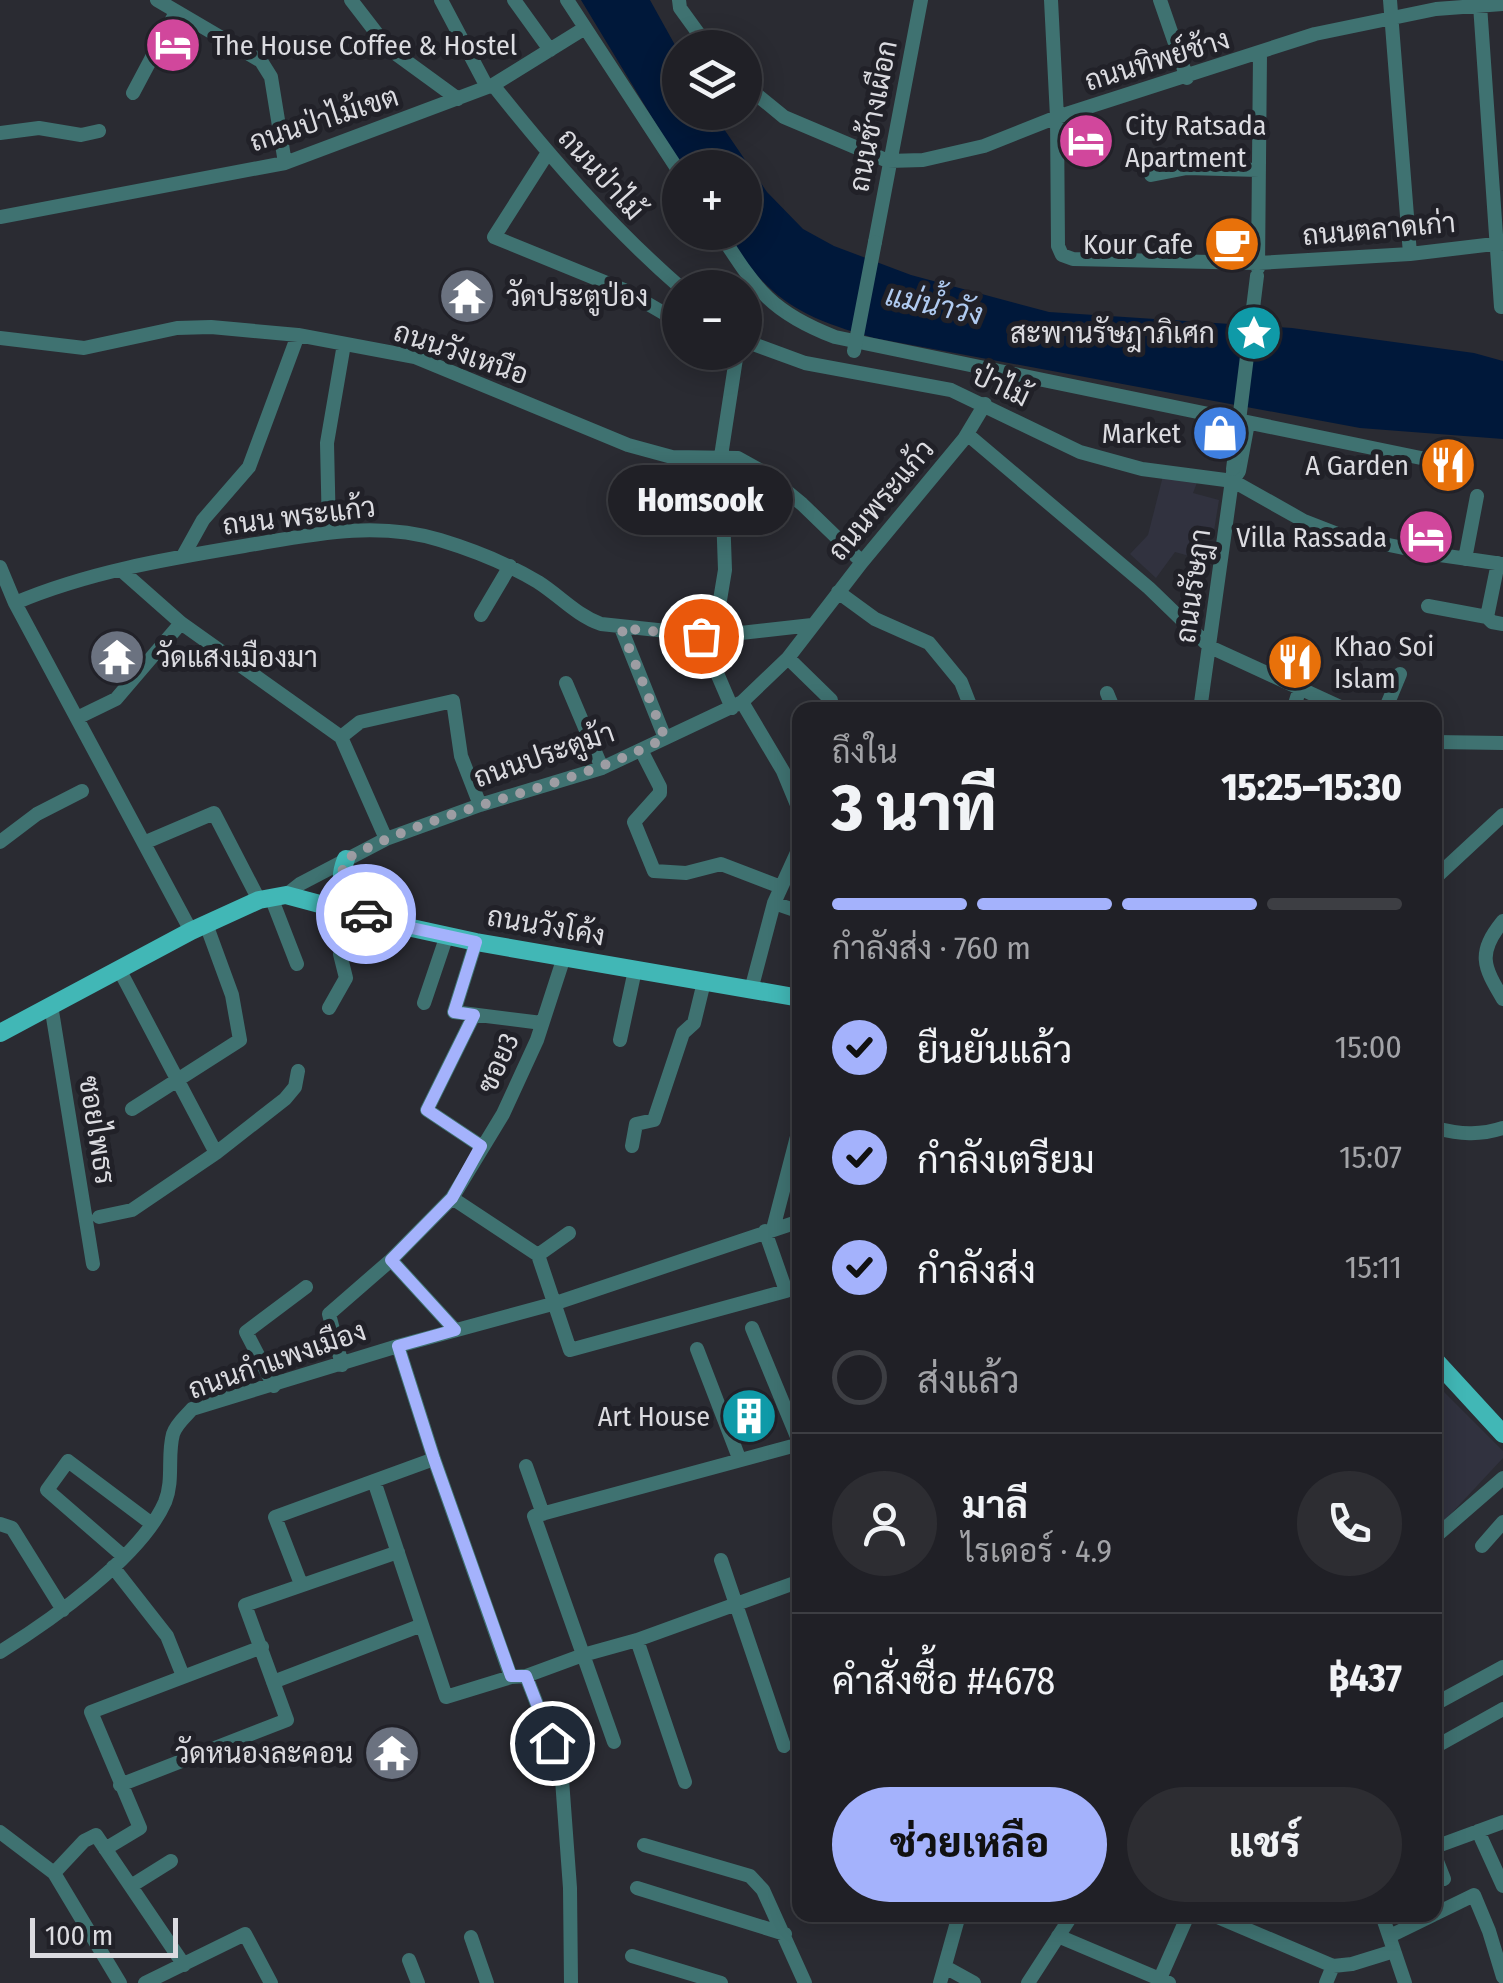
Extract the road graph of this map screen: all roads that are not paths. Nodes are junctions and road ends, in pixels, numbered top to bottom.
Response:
1 (157, 0) edge
2 (351, 0) edge
3 (441, 0) edge
4 (514, 0) edge
5 (567, 0) edge
6 (679, 0) edge
7 (922, 0) edge
8 (1051, 0) edge
9 (1160, 0) edge
10 (1390, 0) edge
11 (1503, 4) edge
12 (1480, 5) junction
13 (176, 12) junction
14 (1392, 16) junction
15 (586, 28) junction
16 (696, 30) edge
17 (550, 50) junction
18 (1260, 54) junction
19 (1187, 78) junction
20 (490, 86) junction
21 (132, 93) dead end
22 (458, 100) junction
23 (762, 100) edge
24 (1057, 117) junction
25 (100, 130) dead end
26 (0, 132) edge
27 (665, 150) edge
28 (547, 154) junction
29 (888, 161) junction
30 (285, 163) junction
31 (1260, 170) junction
32 (1151, 175) dead end
33 (0, 217) edge
34 (1500, 243) edge
35 (731, 250) edge
36 (1410, 254) junction
37 (1258, 270) junction
38 (662, 271) edge
39 (1502, 307) edge
40 (662, 312) edge
41 (298, 335) junction
42 (0, 338) edge
43 (344, 344) junction
44 (762, 348) edge
45 (941, 357) junction
46 (734, 370) edge
47 (850, 371) junction
48 (930, 384) junction
49 (985, 404) junction
50 (1248, 423) junction
51 (967, 434) junction
52 (721, 456) junction
53 (1421, 458) dead end
54 (1233, 475) junction
55 (1477, 496) dead end
56 (329, 532) junction
57 (183, 556) junction
58 (1466, 558) junction
59 (862, 562) junction
60 (1501, 563) edge
61 (510, 566) junction
62 (0, 567) edge
63 (121, 570) junction
64 (838, 592) junction
65 (8, 599) edge
66 (1428, 606) dead end
67 (481, 615) dead end
68 (1487, 617) junction
69 (181, 623) junction
70 (1503, 624) edge
71 (812, 625) junction
72 (621, 628) junction
73 (708, 636) junction
74 (1210, 647) junction
75 (788, 658) junction
76 (1400, 674) dead end
77 (566, 683) dead end
78 (1300, 688) junction
79 (1108, 693) dead end
80 (830, 700) dead end
81 (969, 702) edge
82 (1111, 702) edge
83 (1201, 702) edge
84 (1296, 702) edge
85 (1330, 702) edge
86 (1388, 702) edge
87 (737, 705) junction
88 (79, 718) junction
89 (341, 737) junction
90 (665, 738) junction
91 (1442, 742) edge
92 (1503, 742) edge
93 (641, 750) junction
94 (792, 767) edge
95 (602, 768) junction
96 (783, 772) junction
97 (82, 791) dead end
98 (792, 793) edge
99 (480, 805) junction
100 (1503, 815) edge
101 (386, 838) junction
102 (0, 842) edge
103 (146, 842) junction
104 (346, 859) junction
105 (792, 862) edge
106 (1442, 872) edge
107 (780, 887) junction
108 (272, 897) junction
109 (774, 903) junction
110 (792, 909) edge
111 (356, 912) junction
112 (1503, 921) edge
113 (199, 927) junction
114 (447, 936) junction
115 (476, 942) junction
116 (564, 957) junction
117 (297, 964) dead end
118 (119, 969) junction
119 (634, 970) junction
120 (704, 982) junction
121 (751, 990) junction
122 (792, 997) edge
123 (1503, 999) edge
124 (424, 1003) dead end
125 (51, 1005) junction
126 (329, 1008) dead end
127 (474, 1015) junction
128 (542, 1023) junction
129 (0, 1033) edge
130 (620, 1040) dead end
131 (298, 1071) dead end
132 (178, 1080) junction
133 (132, 1110) dead end
134 (1503, 1128) edge
135 (1442, 1129) edge
136 (481, 1146) junction
137 (632, 1146) dead end
138 (216, 1152) junction
139 (792, 1152) edge
140 (452, 1198) junction
141 (99, 1217) dead end
142 (792, 1223) edge
143 (769, 1230) junction
144 (569, 1234) dead end
145 (538, 1255) junction
146 (391, 1260) junction
147 (94, 1264) dead end
148 (306, 1287) dead end
149 (556, 1304) junction
150 (752, 1328) dead end
151 (455, 1330) junction
152 (398, 1346) junction
153 (697, 1349) dead end
154 (342, 1365) junction
155 (1442, 1368) edge
156 (274, 1386) junction
157 (792, 1425) edge
158 (1503, 1434) edge
159 (792, 1446) edge
160 (739, 1458) junction
161 (434, 1459) junction
162 (526, 1466) dead end
163 (1503, 1478) edge
164 (374, 1481) junction
165 (538, 1515) junction
166 (1503, 1522) edge
167 (152, 1524) junction
168 (6, 1526) edge
169 (1442, 1531) edge
170 (1482, 1546) dead end
171 (398, 1552) junction
172 (722, 1560) dead end
173 (118, 1562) junction
174 (301, 1584) junction
175 (792, 1584) edge
176 (736, 1602) junction
177 (63, 1610) junction
178 (422, 1625) junction
179 (637, 1640) junction
180 (262, 1648) junction
181 (0, 1652) edge
182 (583, 1655) junction
183 (1503, 1667) edge
184 (183, 1676) junction
185 (519, 1676) junction
186 (272, 1682) junction
187 (1442, 1700) edge
188 (1503, 1708) edge
189 (614, 1742) dead end
190 (1442, 1743) edge
191 (784, 1746) dead end
192 (685, 1782) dead end
193 (120, 1785) junction
194 (1503, 1822) edge
195 (0, 1832) edge
196 (1478, 1832) junction
197 (644, 1845) dead end
198 (1442, 1845) edge
199 (105, 1849) junction
200 (171, 1861) dead end
201 (54, 1873) junction
202 (1442, 1874) edge
203 (1444, 1879) dead end
204 (131, 1886) junction
205 (1503, 1886) edge
206 (638, 1888) dead end
207 (1442, 1910) edge
208 (957, 1922) edge
209 (1067, 1922) edge
210 (1185, 1922) edge
211 (1229, 1922) edge
212 (1384, 1922) edge
213 (1423, 1922) edge
214 (1496, 1927) edge
215 (785, 1934) junction
216 (1058, 1936) junction
217 (470, 1937) dead end
218 (1392, 1944) junction
219 (632, 1956) dead end
220 (409, 1960) dead end
221 (184, 1965) junction
222 (1333, 1966) junction
223 (945, 1967) junction
224 (1503, 1977) edge
225 (1162, 1982) edge
226 (120, 1983) edge
227 (144, 1983) edge
228 (271, 1983) edge
229 (418, 1983) edge
230 (487, 1983) edge
231 (571, 1983) edge
232 (721, 1983) edge
233 (805, 1983) edge
234 (940, 1983) edge
235 (974, 1983) edge
236 (1028, 1983) edge
237 (1326, 1983) edge
238 (1405, 1983) edge

1 - 13 street
2 - 22 street
3 - 20 street, ถนนป่าไม้
4 - 17 street
5 - 15 street
6 - 16 street
7 - 29 street, ถนนช้างเผือก
8 - 24 street
9 - 19 street
10 - 14 street
11 - 12 street, ถนนทิพย์ช้าง
12 - 14 street, ถนนทิพย์ช้าง
12 - 34 street
13 - 21 street
13 - 30 street
14 - 18 street, ถนนทิพย์ช้าง
14 - 36 street
15 - 17 street, ถนนป่าไม้เขต
15 - 27 street
17 - 20 street, ถนนป่าไม้เขต
18 - 19 street, ถนนทิพย์ช้าง
18 - 31 street
19 - 24 street, ถนนทิพย์ช้าง
20 - 22 street, ถนนป่าไม้เขต
20 - 28 street, ถนนป่าไม้
22 - 30 street, ถนนป่าไม้เขต
23 - 29 street
24 - 29 street, ถนนทิพย์ช้าง
24 - 37 street, ถนนตลาดเก่า
25 - 26 street
28 - 38 street, ถนนป่าไม้
28 - 40 street
29 - 47 street, ถนนช้างเผือก, bridge
30 - 33 street, ถนนป่าไม้เขต
31 - 32 street
31 - 37 street
34 - 36 street, ถนนตลาดเก่า
34 - 39 street
35 - 45 street
36 - 37 street, ถนนตลาดเก่า
37 - 54 street, bridge
41 - 42 street, ถนนวังเหนือ
41 - 43 street, ถนนวังเหนือ
41 - 57 street
43 - 52 street, ถนนวังเหนือ
43 - 56 street
44 - 47 street, ป่าไม้
45 - 48 street
45 - 50 street
46 - 52 street
47 - 48 street, ป่าไม้
48 - 49 street, ป่าไม้
49 - 51 street, ถนนพระแก้ว
49 - 54 street, ป่าไม้
50 - 53 street
50 - 54 street
51 - 59 street, ถนนพระแก้ว
51 - 74 street
52 - 59 street, ถนนวังเหนือ
52 - 73 street
54 - 58 street
54 - 74 street, ถนนรัษฎา
55 - 58 street
56 - 57 street, ถนน พระแก้ว
56 - 61 street, ถนน พระแก้ว
57 - 63 street, ถนน พระแก้ว
58 - 60 street
59 - 64 street, ถนนพระแก้ว
60 - 68 street
61 - 67 street
61 - 72 street, ถนน พระแก้ว
62 - 65 street
63 - 65 street, ถนน พระแก้ว
63 - 69 street
64 - 71 street, ถนนพระแก้ว
64 - 81 street
65 - 88 street
66 - 68 street
68 - 70 street
69 - 88 street
69 - 89 street
71 - 73 street, ถนน พระแก้ว
71 - 75 street, ถนนประตูม้า
72 - 73 street, ถนน พระแก้ว
72 - 90 street
73 - 87 street
74 - 78 street
74 - 83 street, ถนนรัษฎา
75 - 80 street
75 - 87 street, ถนนประตูม้า
76 - 86 street
77 - 95 street
78 - 84 street
78 - 85 street
79 - 82 street
87 - 90 street, ถนนประตูม้า
87 - 96 street
88 - 103 street
89 - 99 street
89 - 101 street
90 - 93 street, ถนนประตูม้า
91 - 92 street
93 - 95 street, ถนนประตูม้า
93 - 107 street
94 - 96 street
95 - 99 street, ถนนประตูม้า
96 - 98 street
97 - 102 street
99 - 101 street, ถนนประตูม้า
100 - 106 street
101 - 104 street, ถนนประตูม้า
103 - 108 street
103 - 113 street
104 - 108 street, ถนนประตูม้า
104 - 111 main road
105 - 107 street
107 - 109 street
108 - 111 main road, ถนนวังโค้ง
108 - 113 main road, ถนนประตูม้า
108 - 117 street
109 - 110 street
109 - 121 street
111 - 114 main road, ถนนวังโค้ง
111 - 126 street
112 - 123 street
113 - 118 main road, ถนนประตูม้า
113 - 132 street
114 - 115 main road, ถนนวังโค้ง
114 - 124 street
115 - 116 main road, ถนนวังโค้ง
115 - 127 street
116 - 119 main road, ถนนวังโค้ง
116 - 128 street, ซอย3
118 - 125 main road, ถนนประตูม้า
118 - 132 street
119 - 120 main road, ถนนวังโค้ง
119 - 130 street
120 - 121 main road, ถนนวังโค้ง
120 - 137 street
121 - 122 main road, ถนนวังโค้ง
125 - 129 main road, ถนนประตูม้า
125 - 147 street, ซอยไพธร
127 - 128 street
127 - 136 street
128 - 136 street, ซอย3
131 - 138 street
132 - 133 street
132 - 138 street
134 - 135 street
136 - 140 street, ซอย3
138 - 141 street
139 - 143 street
140 - 145 street
140 - 146 street, ซอย3
142 - 143 street, ถนนกำแพงเมือง
143 - 149 street, ถนนกำแพงเมือง
143 - 149 street
144 - 145 street
145 - 149 street
146 - 151 street
146 - 154 street, ซอย3
148 - 156 street
149 - 151 street, ถนนกำแพงเมือง
150 - 157 street
151 - 152 street, ถนนกำแพงเมือง
152 - 154 street, ถนนกำแพงเมือง
152 - 161 street
153 - 160 street
154 - 156 street, ถนนกำแพงเมือง
155 - 158 main road
156 - 167 street, ถนนกำแพงเมือง
159 - 160 street
160 - 165 street
161 - 164 street
161 - 185 street
162 - 165 street
163 - 169 street
164 - 171 street
164 - 174 street
165 - 182 street
166 - 170 street
167 - 173 street, ถนนกำแพงเมือง
167 - 173 street
168 - 177 street
171 - 174 street
171 - 178 street
172 - 176 street
173 - 177 street, ถนนกำแพงเมือง
173 - 184 street
174 - 180 street
175 - 176 street
176 - 179 street
176 - 191 street
177 - 181 street, ถนนกำแพงเมือง
178 - 185 street
178 - 186 street
179 - 182 street
179 - 192 street
180 - 184 street
180 - 186 street
182 - 185 street
182 - 189 street
183 - 187 street
184 - 193 street
185 - 231 street
186 - 193 street
188 - 190 street
193 - 199 street
194 - 196 street
195 - 201 street
196 - 198 street
196 - 205 street
197 - 215 street
199 - 201 street
199 - 204 street
200 - 204 street
201 - 226 street
202 - 203 street
204 - 221 street
206 - 215 street
207 - 214 street
208 - 223 street
209 - 216 street
210 - 225 street
211 - 222 street
212 - 218 street
213 - 218 street
214 - 224 street
215 - 233 street
216 - 225 street
216 - 236 street
217 - 230 street
218 - 222 street
218 - 238 street
219 - 232 street
220 - 229 street
221 - 227 street
221 - 228 street
222 - 237 street
223 - 234 street
223 - 235 street

